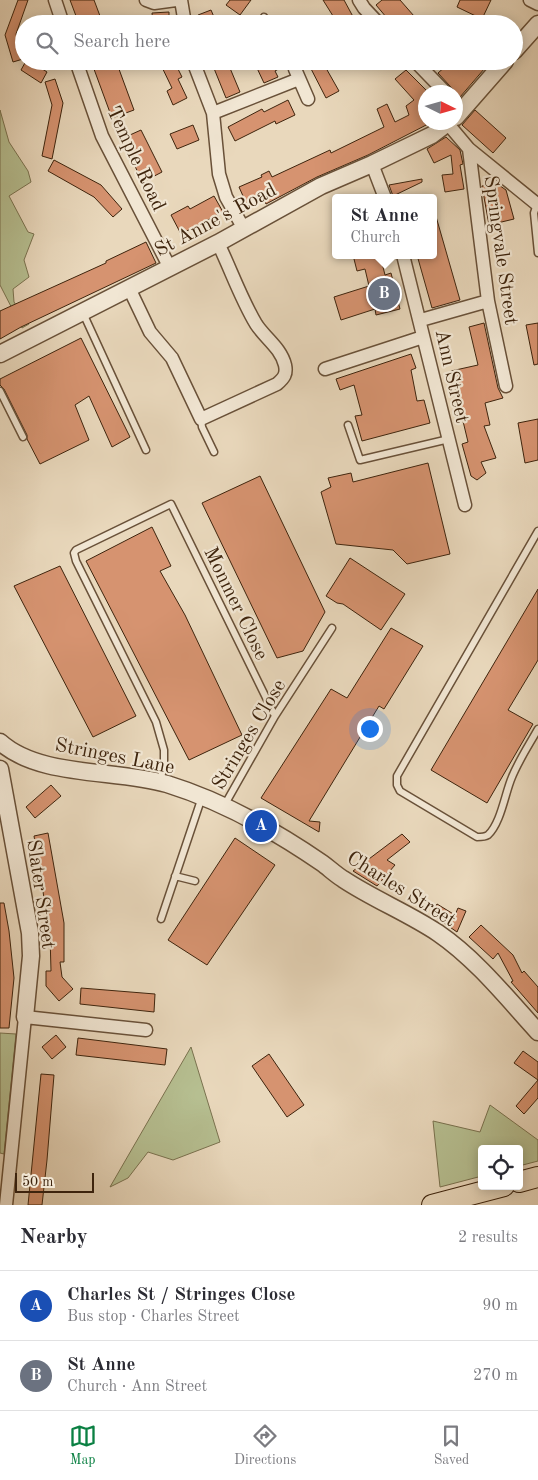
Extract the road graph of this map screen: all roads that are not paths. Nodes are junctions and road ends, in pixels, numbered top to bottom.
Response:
1 (55, 0) edge
2 (146, 0) edge
3 (176, 0) edge
4 (181, 0) edge
5 (359, 0) edge
6 (530, 0) edge
7 (538, 4) edge
8 (60, 15) edge
9 (184, 15) edge
10 (371, 15) edge
11 (538, 24) edge
12 (523, 41) edge
13 (79, 70) edge
14 (196, 70) edge
15 (424, 70) edge
16 (496, 70) edge
17 (438, 85) edge
18 (308, 99) dead end
19 (463, 105) edge
20 (213, 113) junction
21 (437, 130) edge
22 (461, 130) edge
23 (469, 149) junction
24 (372, 164) junction
25 (383, 194) edge
26 (538, 204) edge
27 (244, 229) junction
28 (218, 243) junction
29 (538, 253) edge
30 (404, 259) edge
31 (170, 268) junction
32 (129, 288) junction
33 (488, 301) junction
34 (82, 312) junction
35 (420, 320) junction
36 (423, 337) junction
37 (0, 354) edge
38 (325, 369) dead end
39 (506, 386) dead end
40 (0, 391) edge
41 (201, 419) junction
42 (348, 425) dead end
43 (23, 437) dead end
44 (449, 439) junction
45 (146, 450) dead end
46 (214, 452) dead end
47 (465, 505) dead end
48 (538, 531) edge
49 (332, 628) dead end
50 (275, 716) junction
51 (538, 728) edge
52 (2, 749) edge
53 (0, 769) edge
54 (160, 783) junction
55 (202, 797) junction
56 (224, 806) junction
57 (175, 876) junction
58 (195, 881) dead end
59 (161, 919) dead end
60 (25, 1017) junction
61 (146, 1030) dead end
62 (538, 1032) edge
63 (538, 1177) edge
64 (523, 1181) edge
65 (489, 1190) edge
66 (6, 1205) edge
67 (432, 1205) edge

1 - 8 street
2 - 3 street
4 - 9 street
5 - 10 street
6 - 7 street
11 - 12 street
13 - 31 street, Temple Road
14 - 20 street
15 - 17 street
16 - 19 street, St Anne's Road
18 - 20 street
20 - 27 street
21 - 24 street, St Anne's Road
22 - 23 street
23 - 26 street
23 - 33 street, Springvale Street
24 - 25 street
24 - 27 street, St Anne's Road
26 - 29 lane
27 - 28 street, St Anne's Road
28 - 31 street, St Anne's Road
28 - 41 street
30 - 35 street, Ann Street
31 - 32 street, St Anne's Road
32 - 34 street, St Anne's Road
32 - 41 street
33 - 35 street
33 - 39 street, Springvale Street
34 - 37 street, St Anne's Road
34 - 45 lane
35 - 36 street, Ann Street
36 - 38 street
36 - 44 street, Ann Street
40 - 43 lane
41 - 46 lane
42 - 44 lane
44 - 47 street, Ann Street
48 - 51 lane
49 - 50 lane, Stringes Close
50 - 54 lane, Monmer Close
50 - 56 lane, Stringes Close
52 - 54 street, Stringes Lane
53 - 60 street, Slater Street
54 - 55 street, Stringes Lane
55 - 56 street, Stringes Lane
55 - 57 lane
56 - 62 street, Charles Street
57 - 58 lane
57 - 59 lane
60 - 61 street
60 - 66 street, Slater Street
63 - 64 main road
65 - 67 main road

